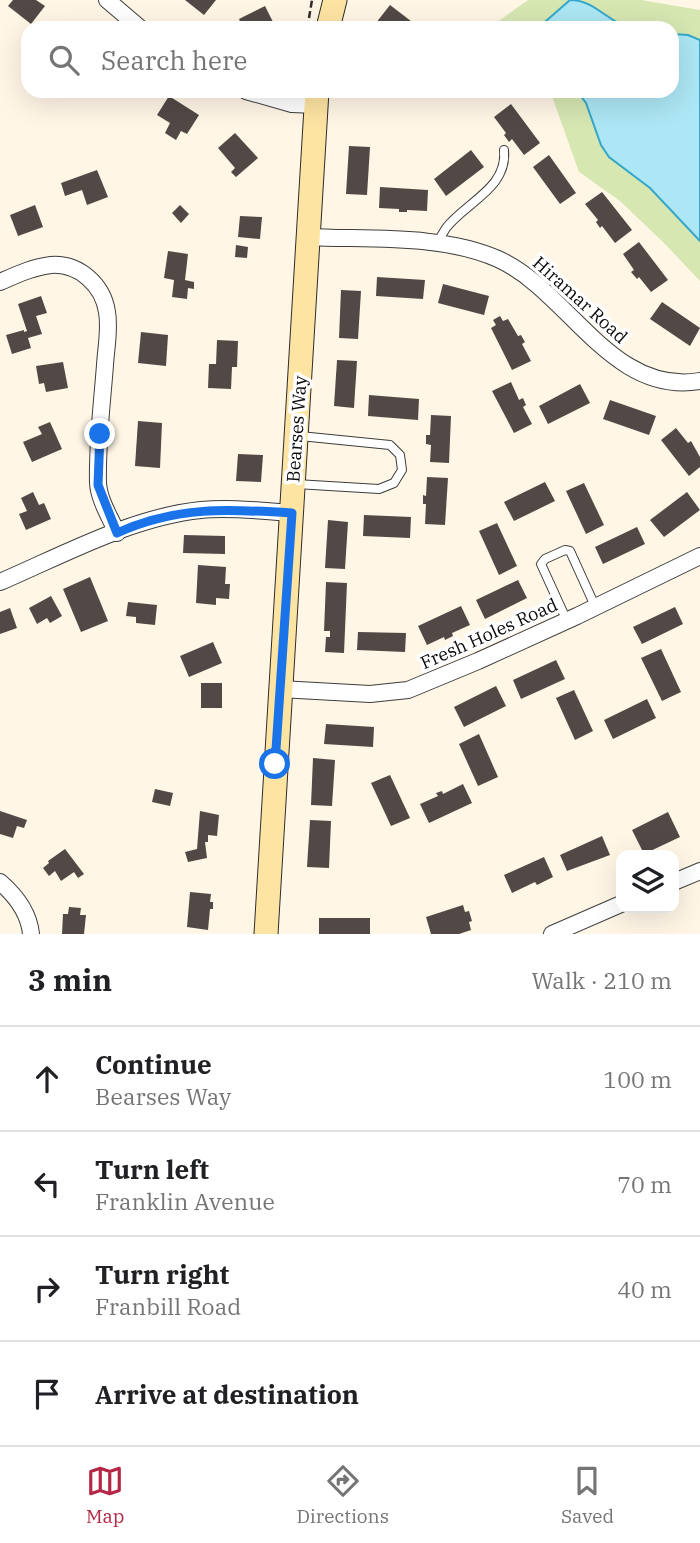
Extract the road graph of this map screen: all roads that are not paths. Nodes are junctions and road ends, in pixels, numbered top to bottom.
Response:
1 (107, 0) edge
2 (335, 0) edge
3 (132, 21) edge
4 (330, 21) edge
5 (271, 98) edge
6 (316, 98) edge
7 (504, 150) dead end
8 (308, 237) junction
9 (437, 243) junction
10 (0, 282) edge
11 (700, 381) edge
12 (297, 436) junction
13 (293, 484) junction
14 (292, 513) junction
15 (117, 533) junction
16 (700, 555) edge
17 (0, 582) edge
18 (595, 606) junction
19 (567, 621) junction
20 (281, 689) junction
21 (700, 871) edge
22 (679, 880) edge
23 (0, 882) edge
24 (616, 906) edge
25 (31, 934) edge
26 (267, 934) edge
27 (552, 934) edge

1 - 3 street
2 - 4 main road
5 - 6 street
6 - 8 main road, Bearses Way
7 - 9 lane
8 - 9 street, Hiramar Road
8 - 12 main road, Bearses Way
9 - 11 street, Hiramar Road
10 - 15 street
12 - 13 main road, Bearses Way
12 - 13 lane
13 - 14 main road, Bearses Way
14 - 15 street
14 - 20 main road, Bearses Way
15 - 17 street
16 - 18 street, Fresh Holes Road
18 - 19 street, Fresh Holes Road
18 - 19 lane
19 - 20 street, Fresh Holes Road
20 - 26 main road, Bearses Way
21 - 22 street
23 - 25 street
24 - 27 street

